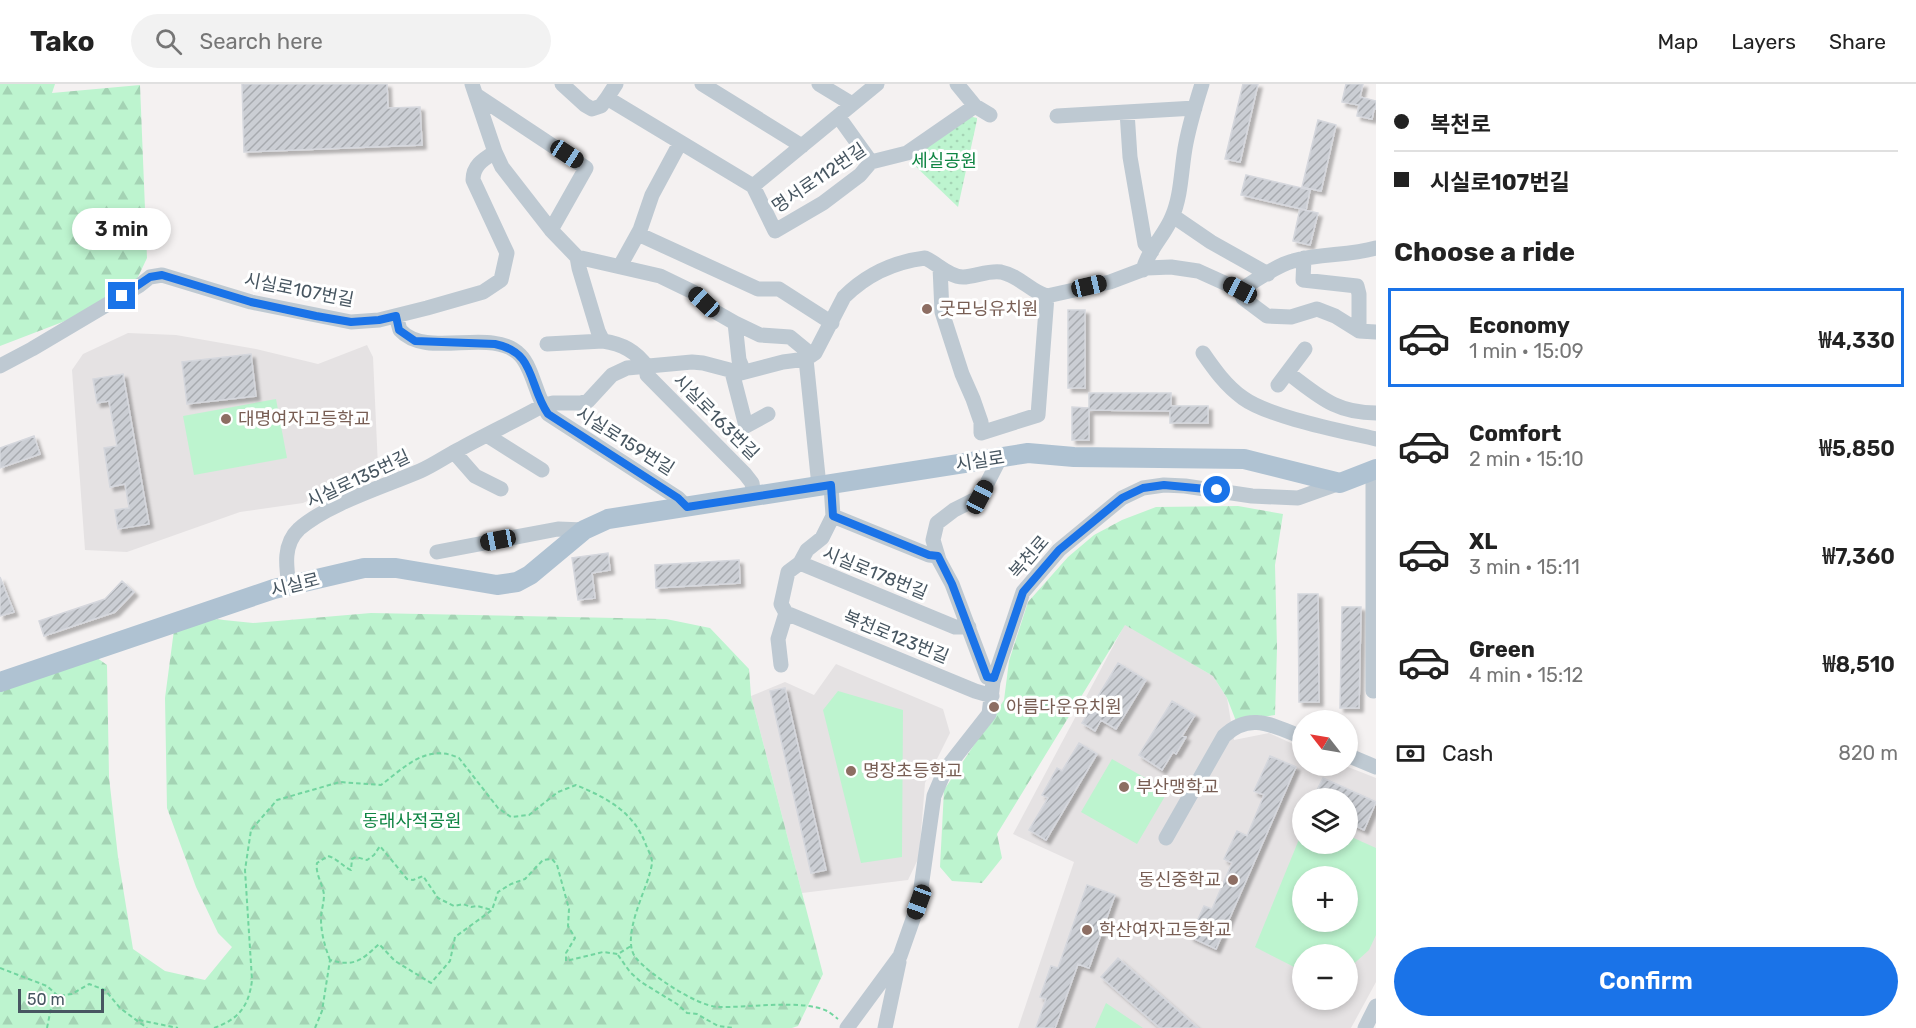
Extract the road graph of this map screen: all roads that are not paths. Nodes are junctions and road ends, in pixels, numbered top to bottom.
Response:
1 (562, 84) edge
2 (616, 84) edge
3 (702, 84) edge
4 (819, 84) edge
5 (877, 84) edge
6 (957, 84) edge
7 (1202, 84) edge
8 (474, 90) edge
9 (607, 98) junction
10 (852, 104) junction
11 (975, 106) junction
12 (1195, 108) junction
13 (1126, 112) junction
14 (990, 115) dead end
15 (838, 116) junction
16 (1057, 116) dead end
17 (680, 143) junction
18 (802, 146) junction
19 (495, 152) junction
20 (871, 162) junction
21 (753, 186) junction
22 (1173, 216) junction
23 (551, 230) junction
24 (638, 234) junction
25 (1376, 248) edge
26 (1152, 251) junction
27 (577, 257) junction
28 (1304, 258) junction
29 (620, 267) junction
30 (940, 267) junction
31 (1143, 270) junction
32 (1268, 274) junction
33 (1240, 290) junction
34 (1047, 296) junction
35 (396, 316) junction
36 (735, 323) junction
37 (832, 323) junction
38 (1359, 331) junction
39 (1376, 332) edge
40 (603, 341) junction
41 (547, 344) dead end
42 (1305, 349) dead end
43 (1203, 353) dead end
44 (806, 359) junction
45 (0, 366) edge
46 (647, 367) junction
47 (738, 372) junction
48 (1288, 373) junction
49 (1278, 385) dead end
50 (542, 406) junction
51 (1376, 413) edge
52 (768, 414) dead end
53 (488, 436) junction
54 (1376, 439) edge
55 (454, 452) junction
56 (1000, 458) junction
57 (542, 470) dead end
58 (1374, 470) edge
59 (1340, 483) junction
60 (825, 486) junction
61 (501, 489) dead end
62 (754, 496) junction
63 (687, 507) junction
64 (833, 516) junction
65 (584, 530) junction
66 (437, 552) dead end
67 (938, 556) junction
68 (800, 563) junction
69 (289, 585) junction
70 (786, 613) junction
71 (969, 627) junction
72 (781, 665) dead end
73 (994, 678) junction
74 (0, 682) edge
75 (1373, 691) dead end
76 (992, 696) junction
77 (1292, 733) edge
78 (1358, 760) edge
79 (1376, 767) edge
80 (1166, 838) dead end
81 (900, 956) junction
82 (1376, 1006) edge
83 (848, 1028) edge
84 (885, 1028) edge
85 (1365, 1028) edge

1 - 9 street
2 - 9 street
3 - 18 street
4 - 10 street
5 - 10 street
6 - 11 street
7 - 12 street
8 - 19 street
8 - 23 street
9 - 17 street, 명서로112번길
10 - 15 street
11 - 14 street
11 - 20 street, 명서로112번길
12 - 13 street
12 - 22 street
13 - 16 street
13 - 26 street
15 - 18 street
15 - 20 street
17 - 21 street, 명서로112번길
17 - 24 street
18 - 21 street
19 - 23 street
19 - 35 street, 시실로107번길
20 - 21 street, 명서로112번길
22 - 26 street
22 - 32 street
23 - 27 street
24 - 29 street
24 - 37 street
25 - 28 street
26 - 31 street
27 - 29 street
27 - 40 street
28 - 32 street
28 - 38 street
29 - 36 street
30 - 34 street
30 - 34 street
30 - 37 street
31 - 33 street
31 - 34 street
32 - 33 street
33 - 38 street
35 - 45 street, 시실로107번길
35 - 50 street
36 - 44 street
36 - 47 street
37 - 44 street
38 - 39 street
40 - 41 street
40 - 46 street, 시실로163번길
42 - 48 street
43 - 54 street
44 - 47 street
44 - 60 street
46 - 47 street, 시실로135번길
46 - 50 street, 시실로135번길
46 - 62 street, 시실로163번길
47 - 52 street
48 - 49 street
48 - 51 street
50 - 53 street, 시실로135번길
50 - 63 street, 시실로159번길
53 - 55 street, 시실로135번길
53 - 57 street
55 - 61 street
55 - 69 street, 시실로135번길
56 - 59 main road, 시실로
56 - 60 main road, 시실로
56 - 67 street, 시실로178번길
58 - 59 main road
58 - 75 street
59 - 73 street, 복천로
60 - 62 main road, 시실로
60 - 64 street
62 - 63 main road, 시실로
63 - 65 main road, 시실로
64 - 67 street, 시실로178번길
64 - 68 street
65 - 66 street, 시실로
65 - 69 main road, 시실로
67 - 71 street, 시실로178번길
68 - 70 street
68 - 71 street, 시실로178번길
69 - 74 main road, 시실로
70 - 72 street
70 - 76 street, 복천로123번길
71 - 73 street, 시실로178번길
73 - 76 street, 복천로
76 - 81 street, 복천로
77 - 80 street
78 - 79 street
81 - 83 street, 복천로
81 - 84 street
82 - 85 street

